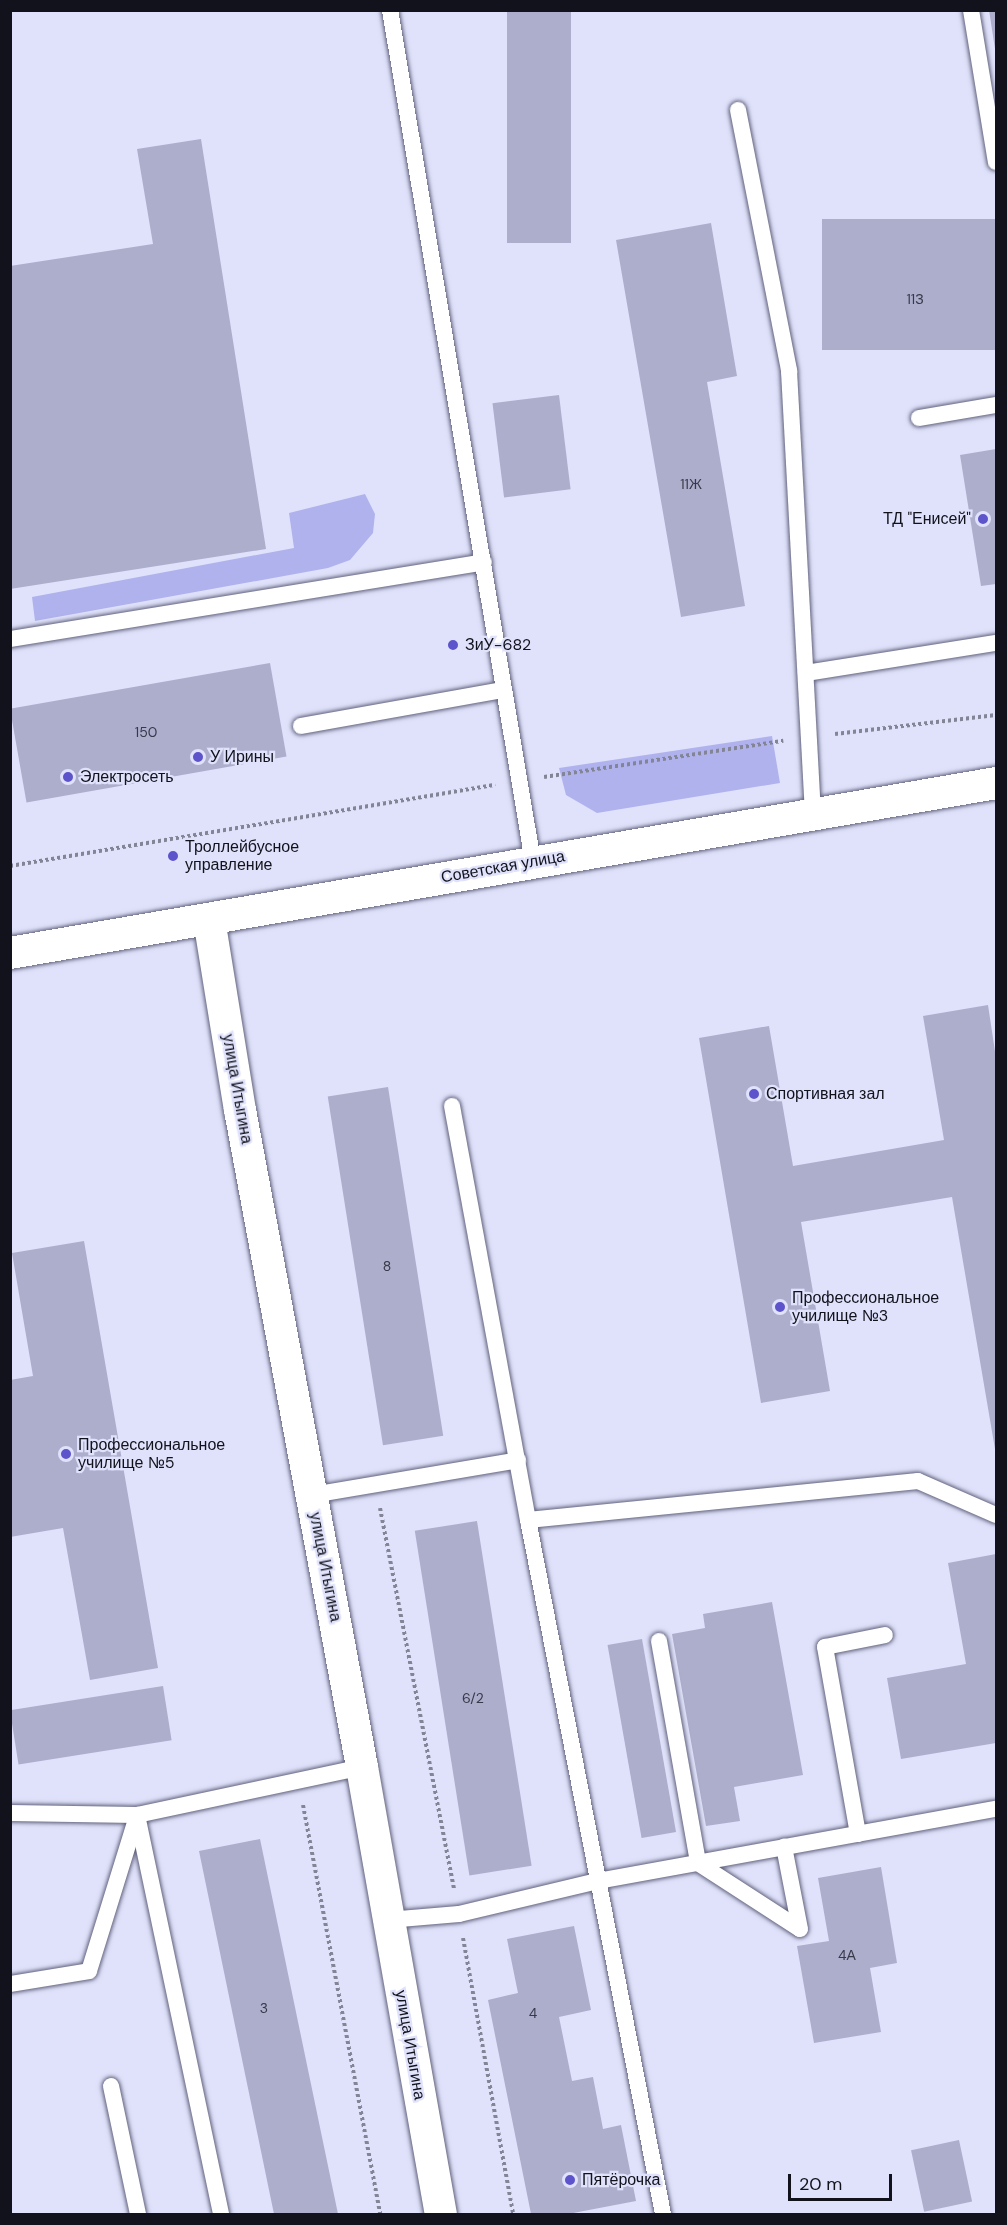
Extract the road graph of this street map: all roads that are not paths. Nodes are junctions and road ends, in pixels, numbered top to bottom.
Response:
1 (390, 10) edge
2 (971, 10) edge
3 (738, 110) dead end
4 (996, 162) edge
5 (996, 405) edge
6 (919, 418) dead end
7 (484, 561) junction
8 (10, 639) edge
9 (996, 643) edge
10 (806, 674) junction
11 (504, 690) junction
12 (301, 726) dead end
13 (996, 783) edge
14 (813, 813) junction
15 (534, 862) junction
16 (209, 919) junction
17 (10, 953) edge
18 (452, 1106) dead end
19 (518, 1460) junction
20 (312, 1495) junction
21 (996, 1515) edge
22 (528, 1520) junction
23 (885, 1635) dead end
24 (659, 1641) dead end
25 (362, 1767) junction
26 (996, 1809) edge
27 (10, 1813) edge
28 (137, 1815) junction
29 (858, 1834) junction
30 (784, 1847) junction
31 (698, 1863) junction
32 (598, 1881) junction
33 (388, 1920) junction
34 (10, 1984) edge
35 (111, 2086) dead end
36 (138, 2214) edge
37 (221, 2214) edge
38 (441, 2214) edge
39 (663, 2214) edge

1 - 7 lane
2 - 4 lane
3 - 10 lane
5 - 6 lane
7 - 8 lane
7 - 11 lane
9 - 10 lane
10 - 14 lane
11 - 12 lane
11 - 15 lane
13 - 14 street, Советская улица
14 - 15 street, Советская улица
15 - 16 street, Советская улица
16 - 17 street, Советская улица
16 - 20 street, улица Итыгина
18 - 19 lane
19 - 20 lane
19 - 22 lane
20 - 25 street, улица Итыгина
21 - 22 lane
22 - 32 lane
23 - 29 lane
24 - 31 lane
25 - 28 lane
25 - 33 street, улица Итыгина
26 - 29 lane
27 - 28 lane
28 - 34 lane
28 - 37 lane
29 - 30 lane
30 - 31 lane
30 - 31 lane
31 - 32 lane
32 - 33 lane
32 - 39 lane
33 - 38 street, улица Итыгина
35 - 36 lane

